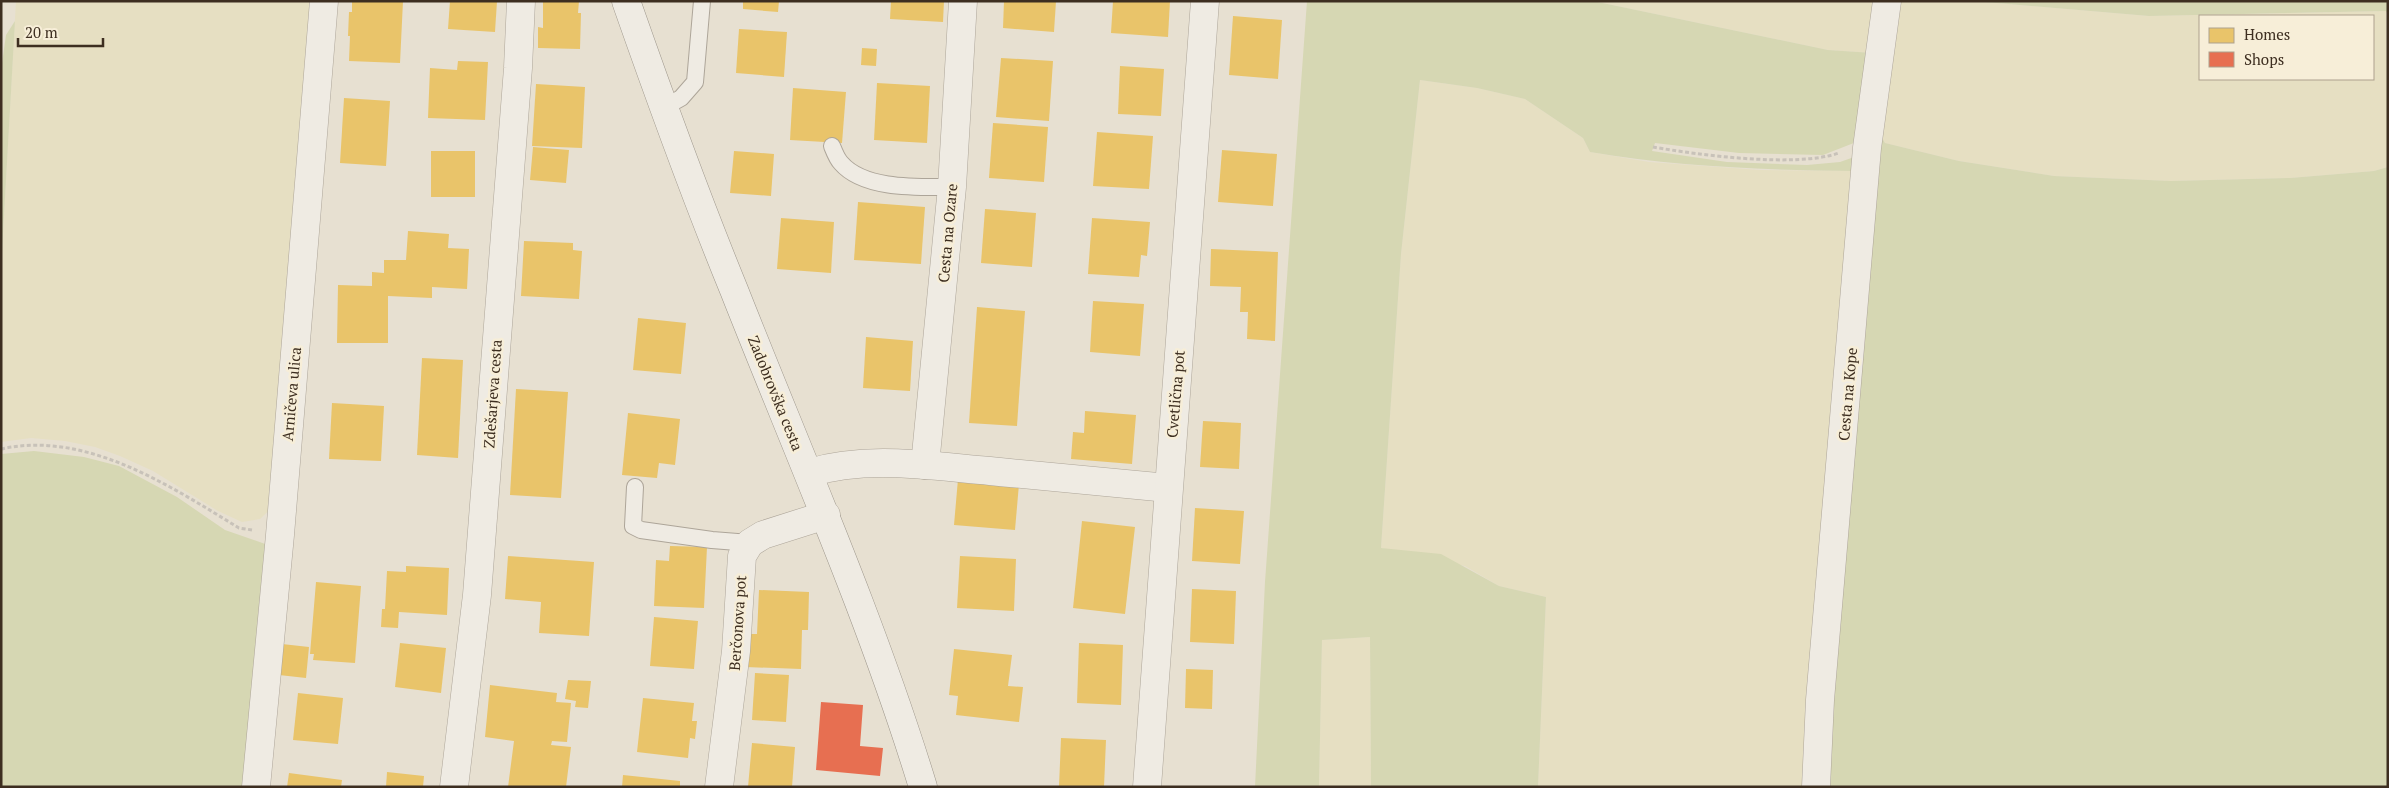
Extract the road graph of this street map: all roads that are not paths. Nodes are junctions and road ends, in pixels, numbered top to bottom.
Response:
1 (324, 1) edge
2 (520, 1) edge
3 (626, 1) edge
4 (702, 1) edge
5 (963, 1) edge
6 (1204, 1) edge
7 (1887, 1) edge
8 (663, 108) junction
9 (832, 146) dead end
10 (952, 186) junction
11 (925, 465) junction
12 (809, 473) junction
13 (635, 487) dead end
14 (1168, 488) junction
15 (826, 515) junction
16 (750, 543) junction
17 (256, 787) edge
18 (454, 787) edge
19 (719, 787) edge
20 (923, 787) edge
21 (1147, 787) edge
22 (1816, 787) edge

1 - 17 street, Arničeva ulica
2 - 18 street, Zdešarjeva cesta
3 - 8 street, Zadobrovška cesta
4 - 8 lane
5 - 10 street, Cesta na Ozare
6 - 14 street, Cvetlična pot
7 - 22 street, Cesta na Kope
8 - 12 street, Zadobrovška cesta
9 - 10 lane
10 - 11 street, Cesta na Ozare
11 - 12 street
11 - 14 street
12 - 15 street, Zadobrovška cesta
13 - 16 lane
14 - 21 street, Cvetlična pot
15 - 16 street
15 - 20 street, Zadobrovška cesta
16 - 19 street, Berčonova pot

